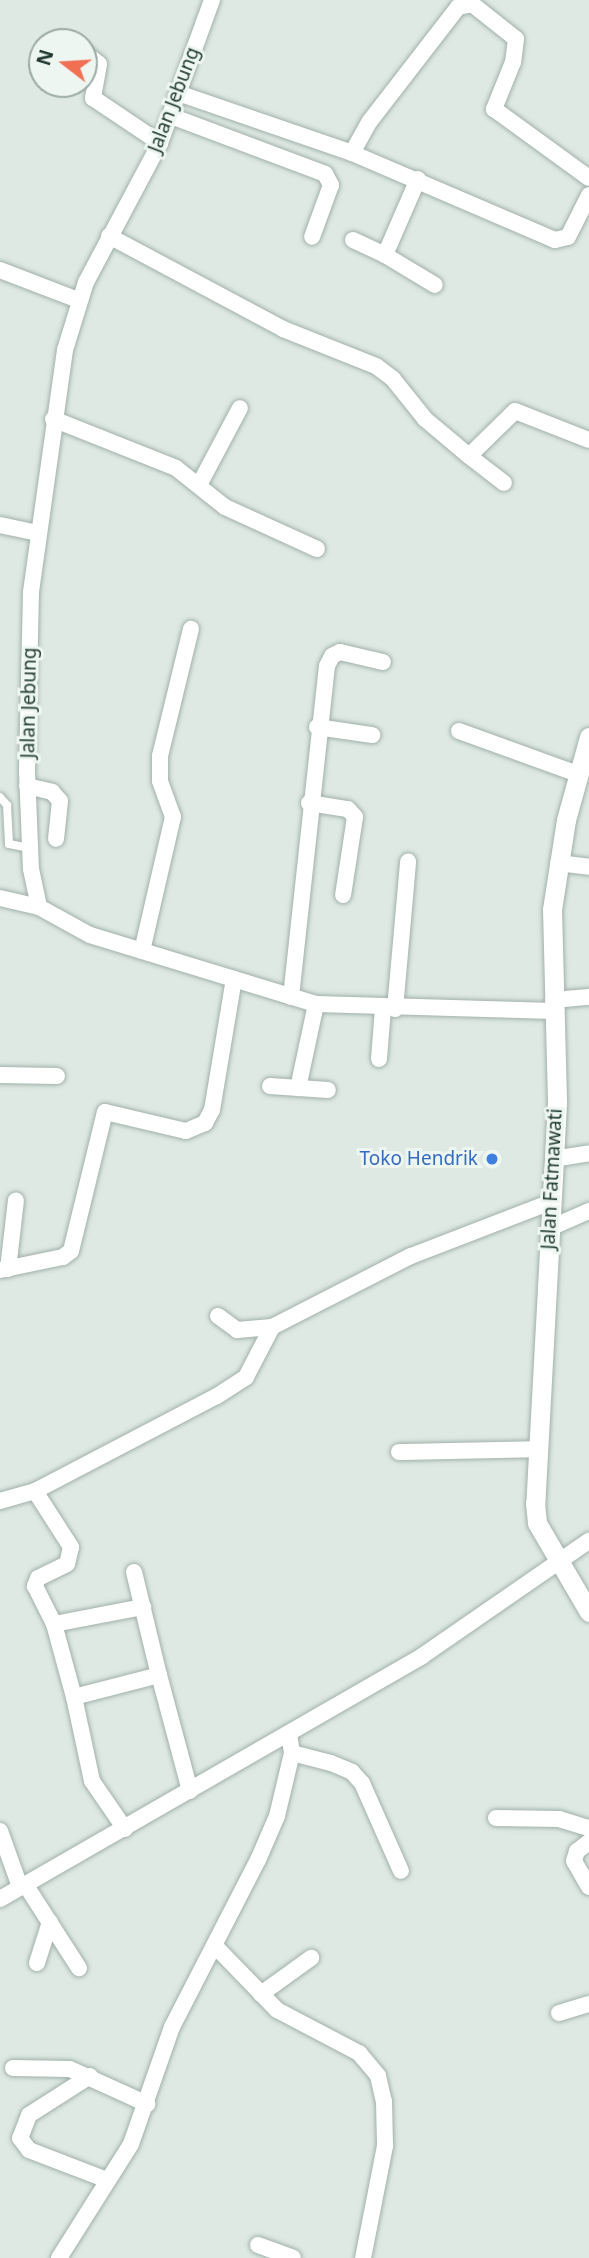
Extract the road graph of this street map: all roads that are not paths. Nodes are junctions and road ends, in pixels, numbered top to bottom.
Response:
1 (212, 0) edge
2 (178, 93) junction
3 (93, 98) edge
4 (171, 116) junction
5 (160, 142) junction
6 (352, 153) junction
7 (589, 178) edge
8 (418, 179) junction
9 (589, 195) edge
10 (109, 236) junction
11 (312, 237) dead end
12 (353, 240) dead end
13 (385, 256) junction
14 (0, 270) edge
15 (435, 285) dead end
16 (78, 300) junction
17 (240, 408) dead end
18 (52, 419) junction
19 (589, 440) edge
20 (470, 456) junction
21 (503, 483) dead end
22 (199, 485) junction
23 (0, 525) edge
24 (37, 533) junction
25 (317, 548) dead end
26 (191, 629) dead end
27 (383, 662) dead end
28 (317, 727) junction
29 (459, 731) dead end
30 (372, 735) dead end
31 (589, 737) edge
32 (578, 774) junction
33 (27, 786) junction
34 (0, 797) edge
35 (309, 803) junction
36 (56, 839) dead end
37 (30, 848) junction
38 (408, 862) dead end
39 (558, 863) junction
40 (589, 867) edge
41 (343, 895) dead end
42 (0, 898) edge
43 (39, 907) junction
44 (142, 951) junction
45 (234, 979) junction
46 (291, 997) junction
47 (589, 997) edge
48 (316, 1004) junction
49 (554, 1006) junction
50 (389, 1009) junction
51 (379, 1059) dead end
52 (0, 1075) edge
53 (57, 1076) dead end
54 (270, 1086) dead end
55 (298, 1088) junction
56 (328, 1090) dead end
57 (589, 1153) edge
58 (553, 1159) junction
59 (16, 1200) dead end
60 (551, 1202) junction
61 (589, 1211) edge
62 (550, 1227) junction
63 (4, 1269) edge
64 (218, 1316) dead end
65 (272, 1327) junction
66 (538, 1449) junction
67 (399, 1452) dead end
68 (34, 1491) junction
69 (0, 1501) edge
70 (589, 1541) edge
71 (560, 1560) junction
72 (134, 1572) dead end
73 (143, 1607) junction
74 (589, 1612) edge
75 (54, 1624) junction
76 (159, 1675) junction
77 (74, 1697) junction
78 (289, 1734) junction
79 (292, 1753) junction
80 (190, 1791) junction
81 (496, 1818) dead end
82 (589, 1828) edge
83 (125, 1829) junction
84 (0, 1831) edge
85 (589, 1842) edge
86 (401, 1871) dead end
87 (22, 1885) junction
88 (589, 1887) edge
89 (0, 1899) edge
90 (50, 1922) junction
91 (215, 1946) junction
92 (311, 1958) dead end
93 (37, 1964) dead end
94 (79, 1968) dead end
95 (261, 1994) junction
96 (589, 2004) edge
97 (559, 2013) dead end
98 (13, 2068) dead end
99 (90, 2076) junction
100 (147, 2104) junction
101 (107, 2180) junction
102 (258, 2245) dead end
103 (59, 2258) edge
104 (293, 2258) edge
105 (363, 2258) edge

1 - 2 street, Jalan Jebung
2 - 4 street, Jalan Jebung
2 - 6 street
3 - 5 street
4 - 5 street, Jalan Jebung
4 - 11 street
5 - 10 street, Jalan Jebung
6 - 7 street
6 - 8 street
8 - 9 street
8 - 13 street
10 - 16 street, Jalan Jebung
10 - 20 street
12 - 13 street
13 - 15 street
14 - 16 street
16 - 18 street, Jalan Jebung
17 - 22 street
18 - 22 street
18 - 24 street, Jalan Jebung
19 - 20 street
20 - 21 street
22 - 25 street
23 - 24 street
24 - 33 street, Jalan Jebung
26 - 44 street
27 - 28 street
28 - 30 street
28 - 35 street
29 - 32 street
31 - 32 street, Jalan Fatmawati
32 - 39 street, Jalan Fatmawati
33 - 36 street
33 - 37 street, Jalan Jebung
34 - 37 lane
35 - 41 street
35 - 46 street
37 - 43 street, Jalan Jebung
38 - 50 street
39 - 40 street
39 - 49 street, Jalan Fatmawati
42 - 43 street
43 - 44 street
44 - 45 street
45 - 46 street
45 - 63 street
46 - 48 street
47 - 49 street
48 - 50 street
48 - 55 street
49 - 50 street
49 - 58 street, Jalan Fatmawati
50 - 51 street
52 - 53 street
54 - 55 street
55 - 56 street
57 - 58 street
58 - 60 street, Jalan Fatmawati
59 - 63 street
60 - 62 street, Jalan Fatmawati
60 - 65 street
61 - 62 street
62 - 66 street, Jalan Fatmawati
64 - 65 street
65 - 68 street
66 - 67 street
66 - 71 street, Jalan Fatmawati
68 - 69 street
68 - 75 street
70 - 71 street
71 - 74 street, Jalan Fatmawati
71 - 78 street
72 - 73 street
73 - 75 street
73 - 76 street
75 - 77 street
76 - 77 street
76 - 80 street
77 - 83 street
78 - 79 street
78 - 80 street
79 - 86 street
79 - 91 street
80 - 83 street
81 - 82 street
83 - 87 street
84 - 87 street
85 - 88 street
87 - 89 street
87 - 90 street
90 - 93 street
90 - 94 street
91 - 95 street
91 - 100 street
92 - 95 street
95 - 105 street
96 - 97 street
98 - 99 street
99 - 100 street
99 - 101 street
100 - 101 street
101 - 103 street
102 - 104 street

